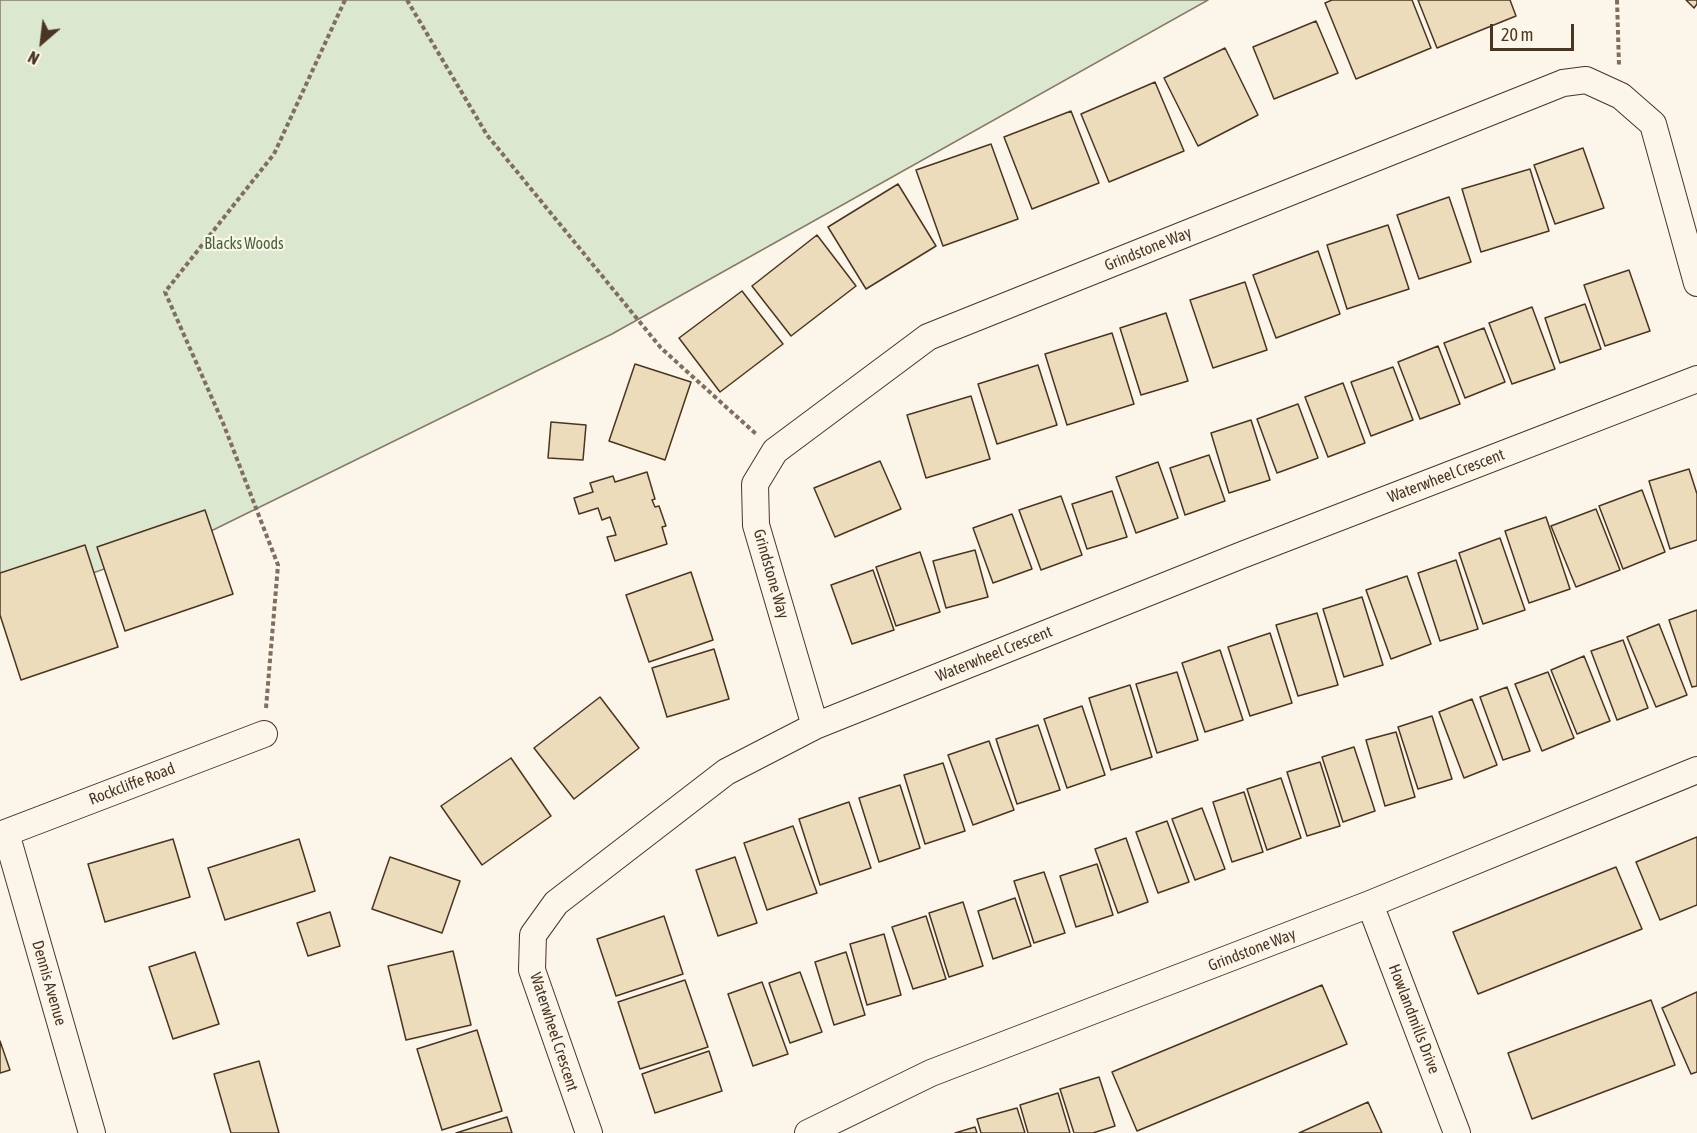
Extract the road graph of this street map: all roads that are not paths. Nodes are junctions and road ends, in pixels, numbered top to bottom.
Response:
1 (1697, 283) edge
2 (1697, 379) edge
3 (815, 726) junction
4 (264, 734) road end
5 (1697, 770) edge
6 (3, 834) edge
7 (1370, 904) junction
8 (92, 1133) edge
9 (589, 1133) edge
10 (808, 1133) edge
11 (1457, 1133) edge

1 - 3 street, Grindstone Way
2 - 3 street, Waterwheel Crescent
3 - 9 street, Waterwheel Crescent
4 - 6 street, Rockcliffe Road
5 - 7 street, Grindstone Way
6 - 8 street, Dennis Avenue
7 - 10 street, Grindstone Way
7 - 11 street, Howlandmills Drive

